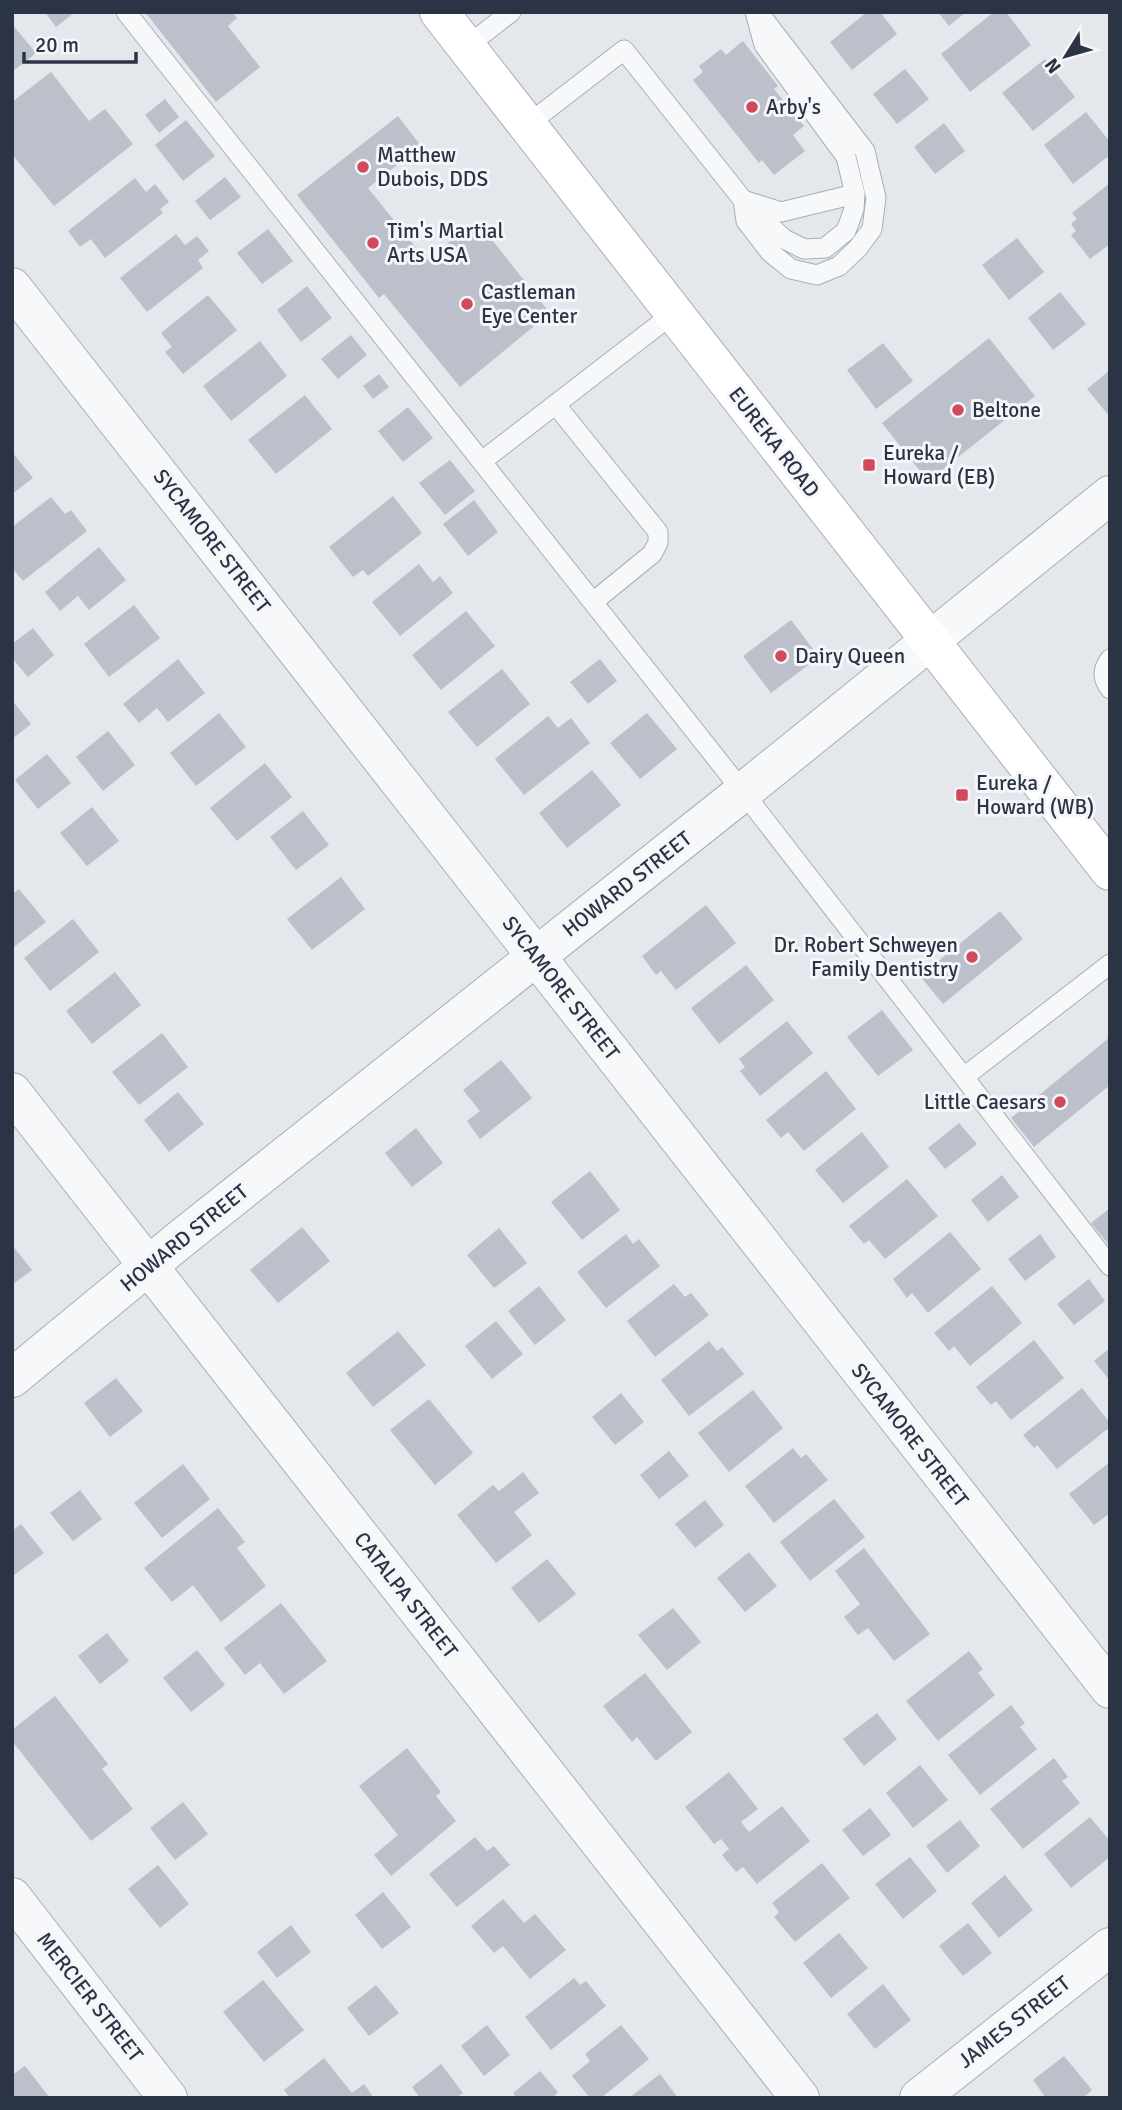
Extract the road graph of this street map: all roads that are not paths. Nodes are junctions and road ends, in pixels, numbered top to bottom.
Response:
1 (126, 12) edge
2 (439, 12) edge
3 (511, 12) edge
4 (757, 12) edge
5 (466, 47) junction
6 (527, 125) junction
7 (855, 194) junction
8 (743, 200) junction
9 (12, 287) edge
10 (674, 313) junction
11 (555, 404) junction
12 (482, 461) junction
13 (1110, 495) edge
14 (593, 602) junction
15 (929, 639) junction
16 (1110, 659) edge
17 (1110, 689) edge
18 (743, 792) junction
19 (1107, 862) edge
20 (536, 956) junction
21 (1110, 964) edge
22 (964, 1077) junction
23 (12, 1092) edge
24 (148, 1266) junction
25 (1110, 1266) edge
26 (12, 1378) edge
27 (1110, 1689) edge
28 (12, 1897) edge
29 (1110, 1947) edge
30 (168, 2098) edge
31 (800, 2098) edge
32 (919, 2098) edge

1 - 12 lane
2 - 5 main road, EUREKA ROAD
3 - 5 lane
4 - 7 lane
4 - 8 lane
5 - 6 main road, EUREKA ROAD
6 - 8 lane
6 - 10 main road, EUREKA ROAD
7 - 8 lane
7 - 8 lane
9 - 20 street, SYCAMORE STREET
10 - 11 lane
10 - 15 main road, EUREKA ROAD
11 - 12 lane
11 - 14 lane
12 - 14 lane
13 - 15 street, HOWARD STREET
14 - 18 lane
15 - 18 street, HOWARD STREET
15 - 19 main road, EUREKA ROAD
16 - 17 lane
18 - 20 street, HOWARD STREET
18 - 22 lane
20 - 24 street, HOWARD STREET
20 - 27 street, SYCAMORE STREET
21 - 22 lane
22 - 25 lane
23 - 24 street, CATALPA STREET
24 - 26 street, HOWARD STREET
24 - 31 street, CATALPA STREET
28 - 30 street, MERCIER STREET
29 - 32 street, JAMES STREET

